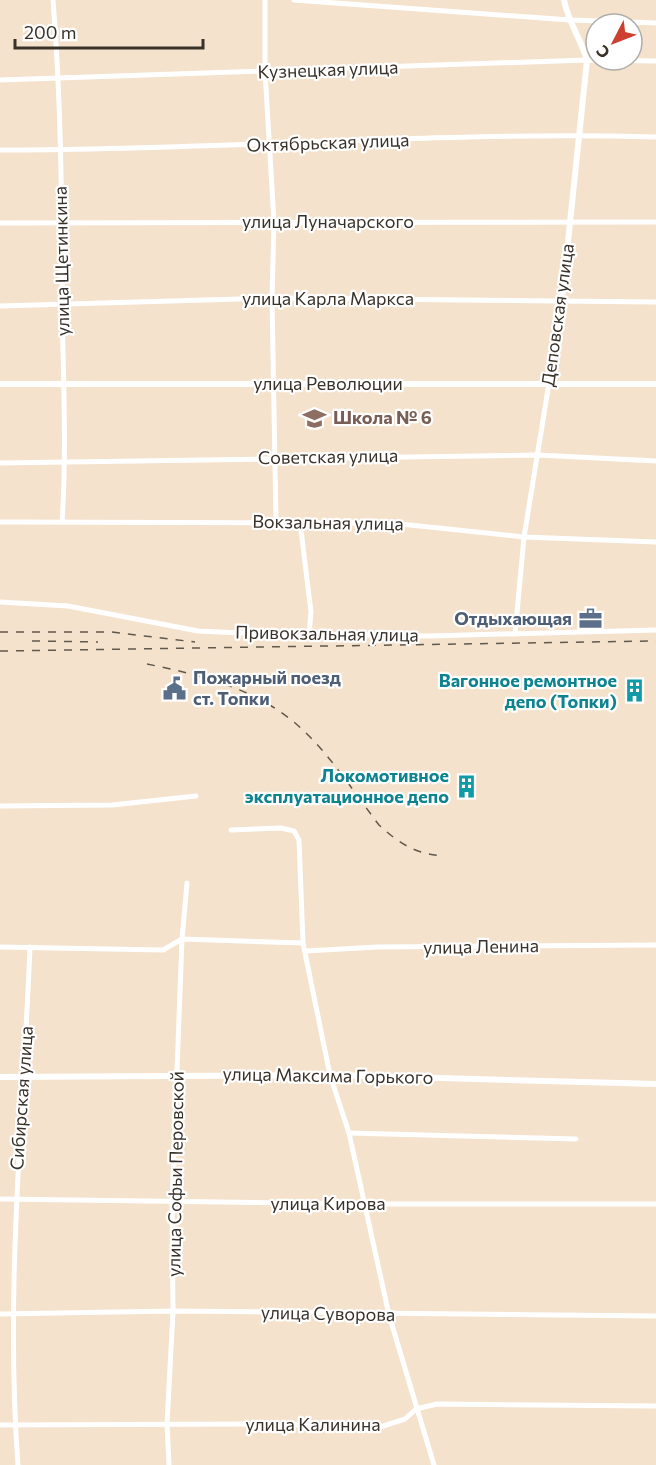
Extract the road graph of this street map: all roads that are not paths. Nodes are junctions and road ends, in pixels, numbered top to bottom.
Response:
1 (53, 0) edge
2 (265, 0) edge
3 (294, 0) edge
4 (384, 0) edge
5 (564, 0) edge
6 (384, 7) junction
7 (570, 20) junction
8 (656, 23) edge
9 (584, 50) edge
10 (584, 60) edge
11 (265, 71) junction
12 (586, 72) edge
13 (60, 79) junction
14 (0, 80) edge
15 (578, 135) junction
16 (656, 137) edge
17 (269, 145) junction
18 (0, 150) edge
19 (59, 150) junction
20 (571, 221) junction
21 (63, 222) junction
22 (274, 222) junction
23 (656, 222) edge
24 (0, 223) edge
25 (272, 298) junction
26 (562, 299) junction
27 (62, 302) junction
28 (656, 302) edge
29 (0, 306) edge
30 (66, 382) junction
31 (549, 383) junction
32 (0, 384) edge
33 (273, 384) junction
34 (656, 384) edge
35 (538, 455) junction
36 (275, 457) junction
37 (656, 461) edge
38 (66, 462) junction
39 (0, 464) edge
40 (0, 522) edge
41 (62, 522) junction
42 (276, 522) junction
43 (300, 522) junction
44 (525, 537) junction
45 (656, 542) edge
46 (0, 602) edge
47 (656, 630) edge
48 (309, 634) junction
49 (515, 634) junction
50 (196, 796) dead end
51 (0, 806) edge
52 (231, 830) dead end
53 (187, 883) dead end
54 (182, 939) junction
55 (303, 943) junction
56 (656, 945) edge
57 (0, 947) edge
58 (30, 947) junction
59 (306, 951) junction
60 (330, 1074) junction
61 (178, 1075) junction
62 (0, 1077) edge
63 (22, 1078) junction
64 (656, 1084) edge
65 (350, 1133) junction
66 (576, 1139) dead end
67 (0, 1199) edge
68 (15, 1200) junction
69 (172, 1202) junction
70 (365, 1204) junction
71 (656, 1204) edge
72 (173, 1311) junction
73 (0, 1314) edge
74 (13, 1314) junction
75 (389, 1315) junction
76 (656, 1316) edge
77 (656, 1406) edge
78 (416, 1409) junction
79 (167, 1424) junction
80 (0, 1425) edge
81 (15, 1425) junction
82 (18, 1465) edge
83 (170, 1465) edge
84 (434, 1465) edge

1 - 13 street, улица Щетинкина
2 - 11 street
3 - 6 street
4 - 6 street
5 - 7 street, Деповская улица
6 - 7 street
7 - 8 street
7 - 9 street, Деповская улица
10 - 11 street, Кузнецкая улица
11 - 13 street, Кузнецкая улица
11 - 17 street
12 - 15 street, Деповская улица
13 - 14 street, Кузнецкая улица
13 - 19 street, улица Щетинкина
15 - 16 street, Октябрьская улица
15 - 17 street, Октябрьская улица
15 - 20 street, Деповская улица
17 - 19 street, Октябрьская улица
17 - 22 street
18 - 19 street, Октябрьская улица
19 - 21 street, улица Щетинкина
20 - 22 street, улица Луначарского
20 - 23 street, улица Луначарского
20 - 26 street, Деповская улица
21 - 22 street, улица Луначарского
21 - 24 street, улица Луначарского
21 - 27 street, улица Щетинкина
22 - 25 street
25 - 26 street, улица Карла Маркса
25 - 27 street, улица Карла Маркса
25 - 33 street
26 - 28 street, улица Карла Маркса
26 - 31 street, Деповская улица
27 - 29 street, улица Карла Маркса
27 - 30 street, улица Щетинкина
30 - 32 street, улица Революции
30 - 33 street, улица Революции
30 - 38 street, улица Щетинкина
31 - 33 street, улица Революции
31 - 34 street, улица Революции
31 - 35 street, Деповская улица
33 - 36 street
35 - 36 street, Советская улица
35 - 37 street, Советская улица
35 - 44 street, Деповская улица
36 - 38 street, Советская улица
36 - 42 street
38 - 39 street, Советская улица
38 - 41 street, улица Щетинкина
40 - 41 street, Вокзальная улица
41 - 42 street, Вокзальная улица
42 - 43 street, Вокзальная улица
43 - 44 street, Вокзальная улица
43 - 48 street
44 - 45 street, Вокзальная улица
44 - 49 street, Деповская улица
46 - 48 street, Привокзальная улица
47 - 49 street, Привокзальная улица
48 - 49 street, Привокзальная улица
50 - 51 street
52 - 55 street
53 - 54 street, улица Софьи Перовской
54 - 55 street
54 - 58 street
54 - 61 street, улица Софьи Перовской
55 - 59 street
56 - 59 street, улица Ленина
57 - 58 street
58 - 63 street, Сибирская улица
59 - 60 street
60 - 61 street, улица Максима Горького
60 - 64 street, улица Максима Горького
60 - 65 street
61 - 63 street, улица Максима Горького
61 - 69 street, улица Софьи Перовской
62 - 63 street, улица Максима Горького
63 - 68 street, Сибирская улица
65 - 66 street
65 - 70 street
67 - 68 street, улица Кирова
68 - 69 street, улица Кирова
68 - 74 street, Сибирская улица
69 - 70 street, улица Кирова
69 - 72 street, улица Софьи Перовской
70 - 71 street, улица Кирова
70 - 75 street
72 - 74 street, улица Суворова
72 - 75 street, улица Суворова
72 - 79 street, улица Софьи Перовской
73 - 74 street, улица Суворова
74 - 81 street, Сибирская улица
75 - 76 street, улица Суворова
75 - 78 street
77 - 78 street, улица Калинина
78 - 79 street, улица Калинина
78 - 84 street
79 - 81 street, улица Калинина
79 - 83 street, улица Софьи Перовской
80 - 81 street, улица Калинина
81 - 82 street, Сибирская улица

